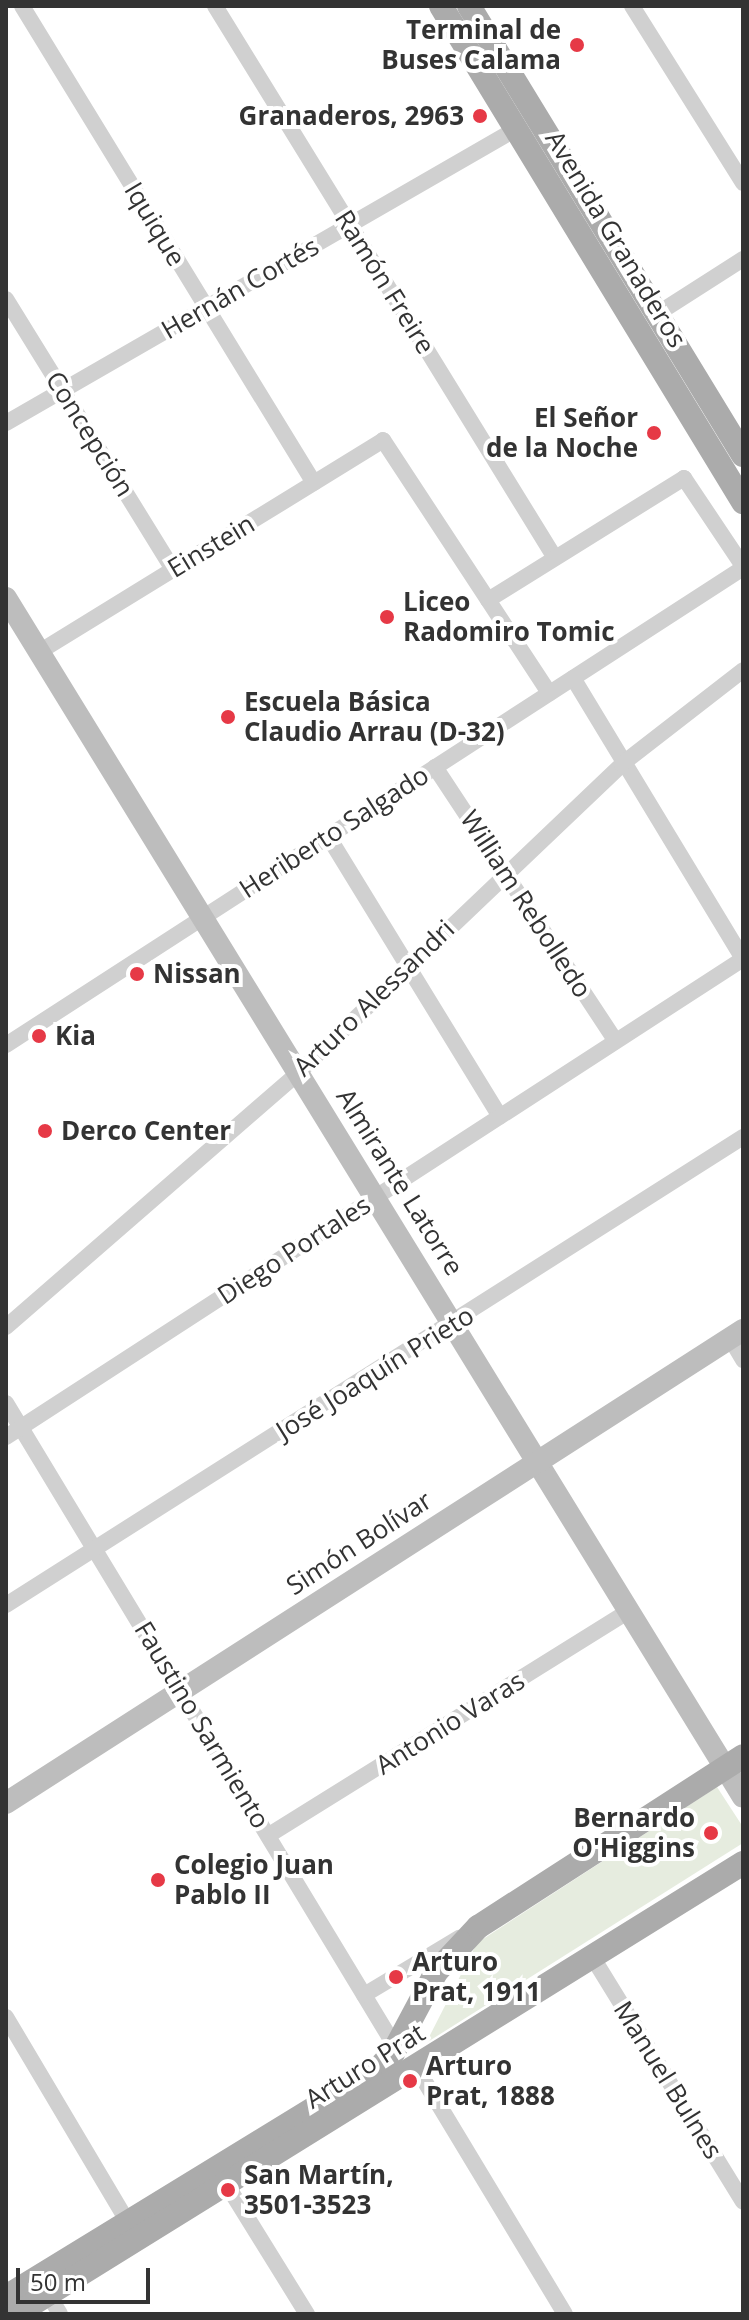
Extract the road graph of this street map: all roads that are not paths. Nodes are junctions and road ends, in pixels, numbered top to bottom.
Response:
1 (22, 6) edge
2 (215, 6) edge
3 (469, 6) edge
4 (632, 6) edge
5 (445, 7) edge
6 (516, 129) junction
7 (743, 183) edge
8 (350, 225) junction
9 (743, 259) edge
10 (6, 299) edge
11 (206, 308) junction
12 (657, 314) junction
13 (63, 391) junction
14 (6, 423) edge
15 (743, 455) edge
16 (314, 483) junction
17 (743, 502) edge
18 (555, 558) junction
19 (743, 567) edge
20 (173, 569) junction
21 (6, 598) edge
22 (488, 600) junction
23 (39, 652) junction
24 (743, 670) edge
25 (573, 678) junction
26 (549, 693) junction
27 (622, 764) junction
28 (435, 767) junction
29 (328, 836) junction
30 (504, 872) junction
31 (203, 917) junction
32 (743, 959) edge
33 (407, 965) junction
34 (616, 1041) junction
35 (6, 1045) edge
36 (299, 1072) junction
37 (500, 1117) junction
38 (743, 1137) edge
39 (376, 1197) junction
40 (455, 1324) junction
41 (6, 1327) edge
42 (737, 1334) edge
43 (743, 1360) edge
44 (6, 1403) edge
45 (13, 1432) edge
46 (539, 1461) junction
47 (94, 1547) junction
48 (6, 1605) edge
49 (630, 1610) junction
50 (182, 1690) junction
51 (734, 1762) edge
52 (743, 1797) edge
53 (6, 1803) edge
54 (269, 1835) junction
55 (743, 1863) edge
56 (478, 1927) junction
57 (593, 1958) junction
58 (364, 1995) junction
59 (6, 2017) edge
60 (396, 2048) junction
61 (416, 2067) junction
62 (227, 2185) junction
63 (743, 2202) edge
64 (127, 2221) junction
65 (6, 2297) edge
66 (54, 2304) edge
67 (16, 2314) edge
68 (307, 2314) edge
69 (565, 2314) edge

1 - 11 street, Iquique
2 - 8 street, Ramón Freire
3 - 12 main road, Avenida Granaderos
4 - 7 street
5 - 6 main road, Avenida Granaderos
6 - 8 street, Hernán Cortés
6 - 17 main road, Avenida Granaderos
8 - 11 street, Hernán Cortés
8 - 18 street, Ramón Freire
9 - 12 street
10 - 13 street, Concepción
11 - 13 street, Hernán Cortés
11 - 16 street, Iquique
12 - 15 main road, Avenida Granaderos
13 - 14 street, Hernán Cortés
13 - 20 street, Concepción
16 - 20 street, Einstein
16 - 22 street, Einstein
18 - 19 street
18 - 22 street
19 - 25 street, Heriberto Salgado
20 - 23 street, Einstein
21 - 23 main road, Almirante Latorre
22 - 26 street
23 - 31 main road, Almirante Latorre
24 - 27 street, Arturo Alessandri
25 - 26 street, Heriberto Salgado
25 - 27 street
26 - 28 street, Heriberto Salgado
27 - 30 street, Arturo Alessandri
27 - 32 street
28 - 29 street, Heriberto Salgado
28 - 30 street, William Rebolledo
29 - 31 street, Heriberto Salgado
29 - 33 street
30 - 33 street, Arturo Alessandri
30 - 34 street, William Rebolledo
31 - 35 street, Heriberto Salgado
31 - 36 main road, Almirante Latorre
32 - 34 street, Diego Portales
33 - 36 street, Arturo Alessandri
33 - 37 street
34 - 37 street, Diego Portales
36 - 39 main road, Almirante Latorre
36 - 41 street, Arturo Alessandri
37 - 39 street, Diego Portales
38 - 40 street, José Joaquín Prieto
39 - 40 main road, Almirante Latorre
39 - 45 street, Diego Portales
40 - 46 main road, Almirante Latorre
40 - 47 street, José Joaquín Prieto
42 - 43 street
42 - 46 main road, Simón Bolívar
44 - 45 street, Faustino Sarmiento
45 - 47 street, Faustino Sarmiento
46 - 49 main road, Almirante Latorre
46 - 50 main road, Simón Bolívar
47 - 48 street, José Joaquín Prieto
47 - 50 street, Faustino Sarmiento
49 - 51 main road, Almirante Latorre
49 - 54 street, Antonio Varas
50 - 53 main road, Simón Bolívar
50 - 54 street, Faustino Sarmiento
51 - 52 main road, Almirante Latorre
51 - 56 main road, Arturo Prat
54 - 58 street, Faustino Sarmiento
55 - 57 main road, Arturo Prat
56 - 58 street, Arturo Prat
56 - 60 main road, Arturo Prat
57 - 61 main road, Arturo Prat
57 - 63 street, Manuel Bulnes
58 - 60 street, Faustino Sarmiento
59 - 64 street
60 - 64 main road, Arturo Prat
61 - 62 main road, Arturo Prat
61 - 69 street
62 - 66 main road, Arturo Prat
62 - 68 street
64 - 65 main road, Arturo Prat
66 - 67 main road, Arturo Prat

